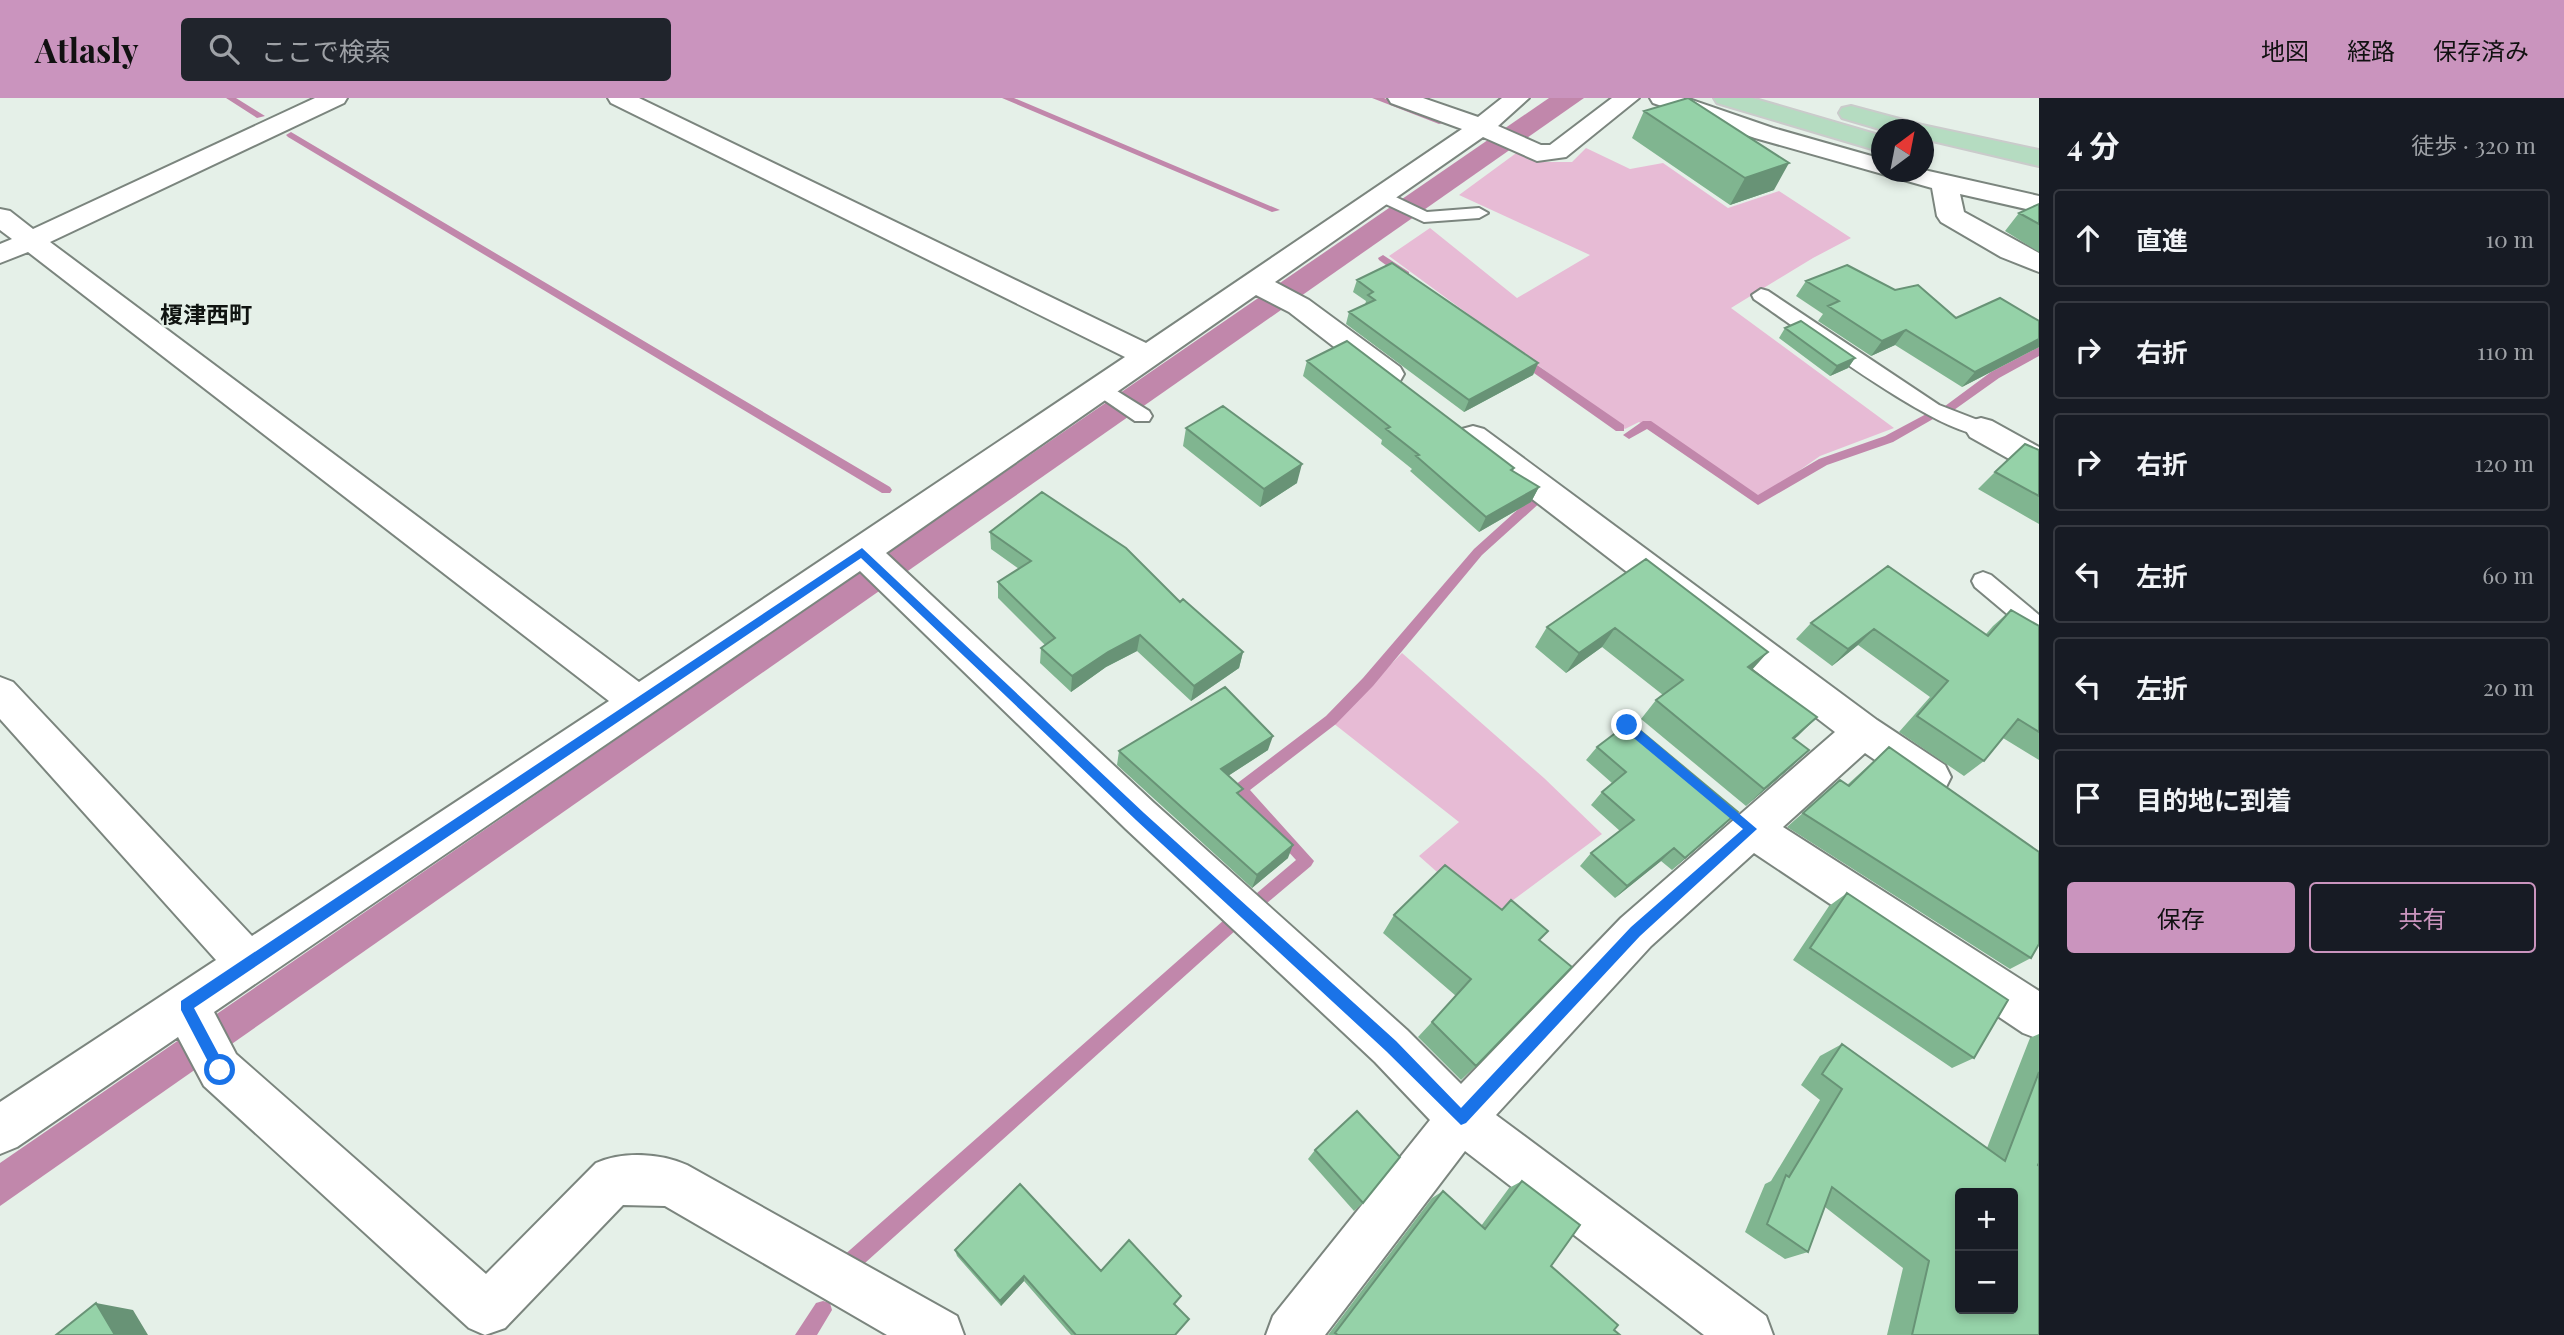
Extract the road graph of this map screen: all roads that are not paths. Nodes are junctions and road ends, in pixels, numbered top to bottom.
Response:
1 (335, 98) edge
2 (620, 98) edge
3 (1400, 98) edge
4 (1517, 98) edge
5 (1627, 98) edge
6 (1662, 98) edge
7 (1727, 98) edge
8 (1798, 98) edge
9 (1873, 119) edge
10 (1485, 129) junction
11 (1934, 134) edge
12 (1871, 141) edge
13 (1934, 157) edge
14 (2039, 158) edge
15 (1871, 164) edge
16 (2039, 180) edge
17 (1934, 181) edge
18 (1945, 184) junction
19 (1386, 198) junction
20 (2039, 204) edge
21 (1479, 213) dead end
22 (0, 217) edge
23 (31, 241) junction
24 (0, 255) edge
25 (2039, 263) edge
26 (1259, 285) junction
27 (1762, 295) dead end
28 (1147, 356) junction
29 (1411, 390) edge
30 (1105, 391) junction
31 (1444, 415) edge
32 (1142, 416) dead end
33 (1981, 429) joint
34 (2039, 461) edge
35 (865, 556) junction
36 (1983, 581) dead end
37 (2039, 628) edge
38 (0, 693) edge
39 (638, 702) junction
40 (1863, 731) junction
41 (1962, 799) edge
42 (1741, 820) junction
43 (248, 963) junction
44 (190, 1013) junction
45 (2039, 1017) edge
46 (1461, 1118) junction
47 (0, 1130) edge
48 (938, 1335) edge
49 (1292, 1335) edge
50 (1746, 1335) edge

1 - 23 street
2 - 28 street
3 - 10 street
4 - 10 street
5 - 10 street
6 - 15 street
7 - 12 main road
8 - 9 main road
10 - 19 street
11 - 14 main road
13 - 16 main road
17 - 18 street
18 - 20 street
18 - 25 street
19 - 21 lane
19 - 26 street
22 - 23 street
23 - 24 street
23 - 39 street
26 - 28 street
26 - 29 street
27 - 33 lane
28 - 30 street
30 - 32 lane
30 - 35 street
31 - 40 street
33 - 34 street
35 - 39 street
35 - 46 street
36 - 37 lane
38 - 43 street
39 - 43 street
40 - 41 street
40 - 42 street
42 - 45 street
42 - 46 street
43 - 44 street
44 - 47 street
44 - 48 street
46 - 49 street
46 - 50 street

